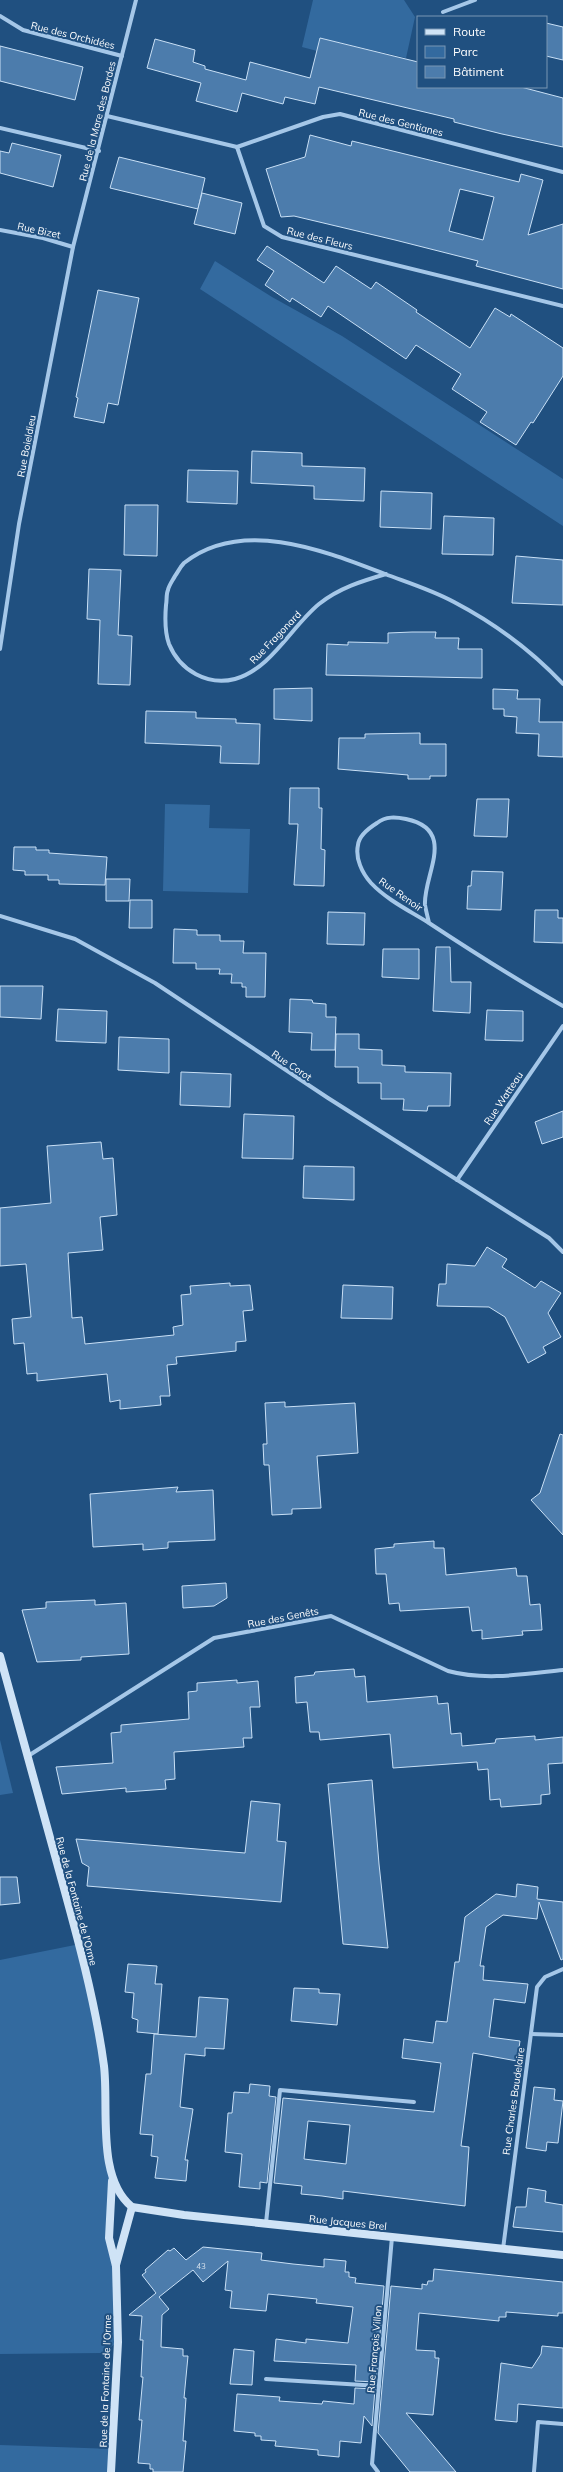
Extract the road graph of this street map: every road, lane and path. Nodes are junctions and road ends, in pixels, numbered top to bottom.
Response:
1 (136, 0) edge
2 (475, 0) edge
3 (443, 12) dead end
4 (0, 16) edge
5 (122, 56) junction
6 (107, 116) junction
7 (0, 128) edge
8 (237, 147) junction
9 (98, 151) junction
10 (563, 172) edge
11 (0, 230) edge
12 (73, 246) junction
13 (563, 306) edge
14 (386, 574) junction
15 (0, 649) edge
16 (563, 684) edge
17 (0, 916) edge
18 (429, 923) junction
19 (563, 1006) edge
20 (563, 1026) edge
21 (457, 1180) junction
22 (563, 1252) edge
23 (0, 1656) edge
24 (563, 1670) edge
25 (28, 1756) junction
26 (563, 1969) edge
27 (531, 2034) junction
28 (563, 2034) edge
29 (414, 2102) dead end
30 (112, 2178) junction
31 (132, 2207) junction
32 (266, 2223) junction
33 (392, 2236) junction
34 (502, 2249) junction
35 (563, 2256) edge
36 (116, 2266) junction
37 (266, 2379) dead end
38 (379, 2386) junction
39 (563, 2424) edge
40 (111, 2472) edge
41 (378, 2472) edge
42 (534, 2472) edge

1 - 5 street, Rue de la Mare des Bordes
2 - 3 street
4 - 5 street, Rue des Orchidées
5 - 6 street, Rue de la Mare des Bordes
6 - 8 street
6 - 9 street, Rue de la Mare des Bordes
7 - 9 street
8 - 10 street, Rue des Gentianes
8 - 13 street, Rue des Fleurs
9 - 12 street, Rue de la Mare des Bordes
11 - 12 street, Rue Bizet
12 - 15 street, Rue Boieldieu
14 - 14 street, Rue Fragonard
14 - 16 street, Rue Fragonard
17 - 21 street, Rue Corot
18 - 18 street, Rue Renoir
18 - 19 street, Rue Renoir
20 - 21 street, Rue Watteau
21 - 22 street, Rue Corot
23 - 25 street, Rue de la Fontaine de l'Orme
24 - 25 street, Rue des Genêts
25 - 30 street, Rue de la Fontaine de l'Orme
26 - 27 street, Rue Charles Baudelaire
27 - 28 street
27 - 34 street, Rue Charles Baudelaire
29 - 32 street
30 - 31 street, Rue de la Fontaine de l'Orme
30 - 36 street, Rue de la Fontaine de l'Orme
31 - 32 street, Rue Jacques Brel
31 - 36 street, Rue de la Fontaine de l'Orme
32 - 33 street, Rue Jacques Brel
33 - 34 street, Rue Jacques Brel
33 - 38 street, Rue François Villon
34 - 35 street, Rue Jacques Brel
36 - 40 street, Rue de la Fontaine de l'Orme
37 - 38 street
38 - 41 street, Rue François Villon
39 - 42 street

